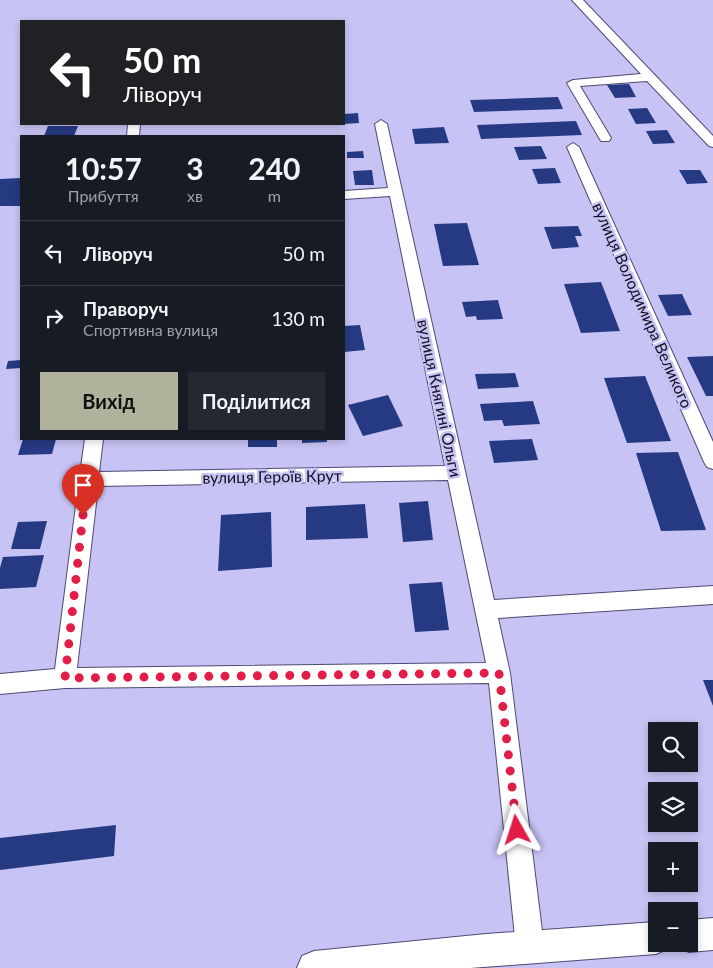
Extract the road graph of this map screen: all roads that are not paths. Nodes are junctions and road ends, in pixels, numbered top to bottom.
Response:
1 (576, 0) edge
2 (650, 78) junction
3 (381, 124) dead end
4 (605, 138) dead end
5 (713, 143) edge
6 (573, 147) dead end
7 (397, 192) junction
8 (345, 195) edge
9 (94, 440) edge
10 (713, 462) edge
11 (456, 473) junction
12 (87, 479) junction
13 (713, 595) edge
14 (486, 610) junction
15 (499, 673) junction
16 (65, 678) junction
17 (0, 684) edge
18 (713, 934) edge
19 (698, 935) edge
20 (648, 939) edge
21 (530, 947) junction
22 (314, 968) edge

1 - 2 street
2 - 4 street
2 - 5 street
3 - 7 street, вулиця Княгині Ольги
6 - 10 street, вулиця Володимира Великого
7 - 8 street
7 - 11 street, вулиця Княгині Ольги
9 - 12 street
11 - 12 street, вулиця Героїв Крут
11 - 14 street, вулиця Княгині Ольги
12 - 16 street
13 - 14 street
14 - 15 street, вулиця Княгині Ольги
15 - 16 street
15 - 21 street
16 - 17 street
18 - 19 main road
20 - 21 main road
21 - 22 main road

